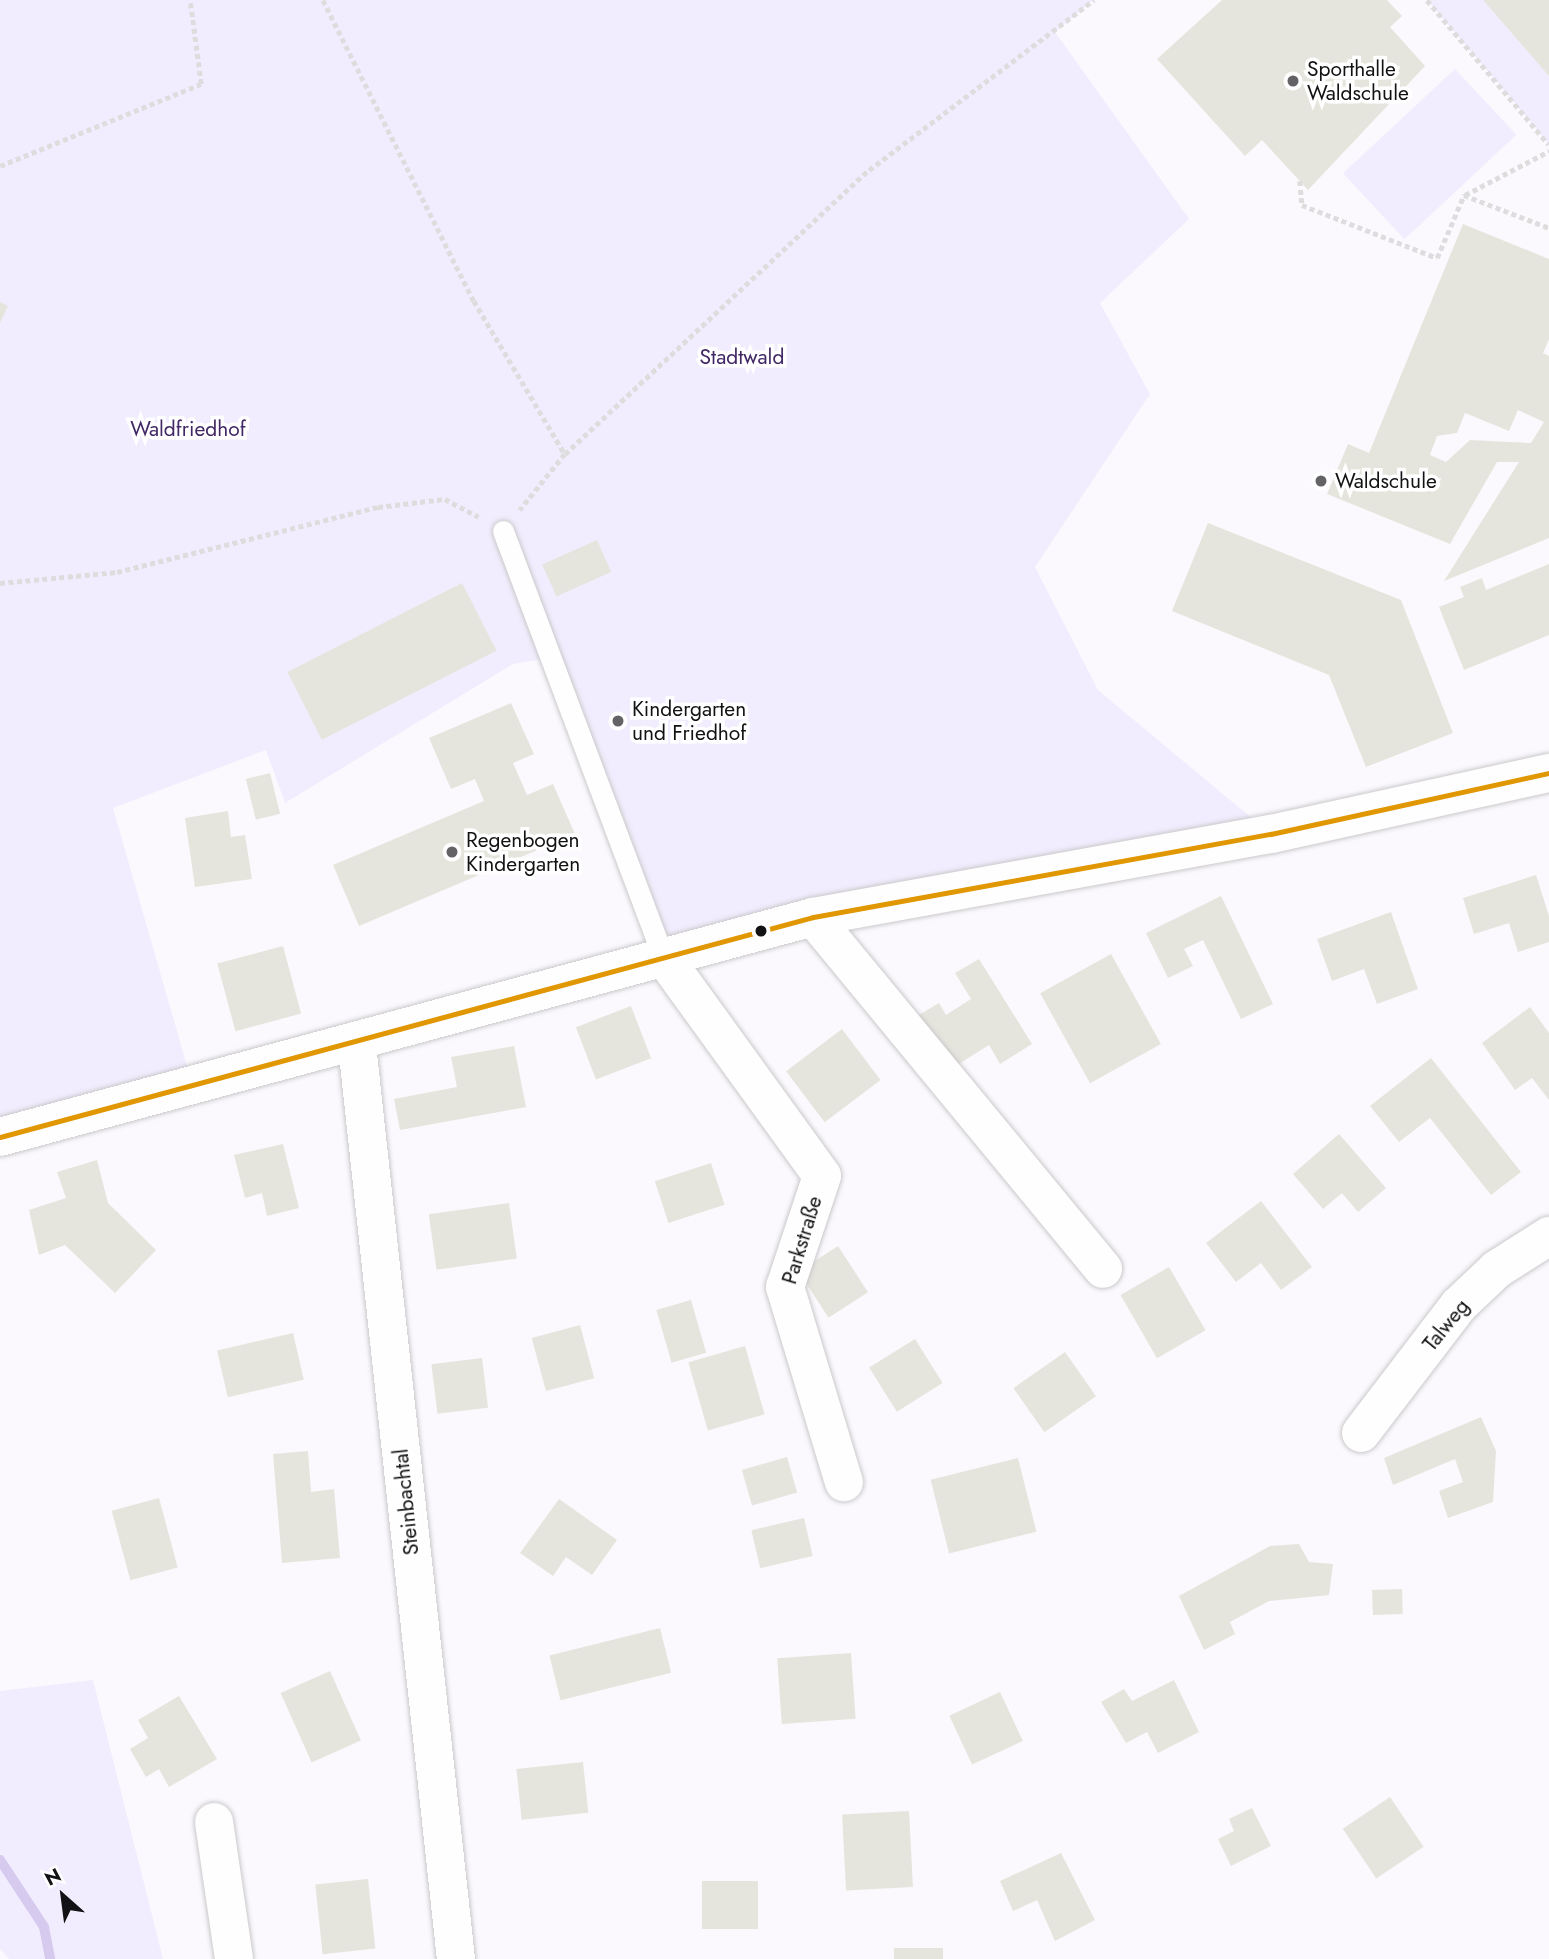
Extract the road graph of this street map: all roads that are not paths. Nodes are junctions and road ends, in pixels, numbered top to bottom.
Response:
1 (503, 531) road end
2 (1549, 773) edge
3 (813, 917) junction
4 (663, 956) junction
5 (357, 1045) junction
6 (0, 1137) edge
7 (1549, 1237) edge
8 (1103, 1269) dead end
9 (1361, 1433) dead end
10 (844, 1482) dead end
11 (214, 1822) dead end
12 (234, 1959) edge
13 (456, 1959) edge

1 - 4 lane
2 - 3 street
3 - 4 street
3 - 8 street
4 - 5 street
4 - 10 street, Parkstraße
5 - 6 street
5 - 13 street, Steinbachtal
7 - 9 street, Talweg
11 - 12 street

